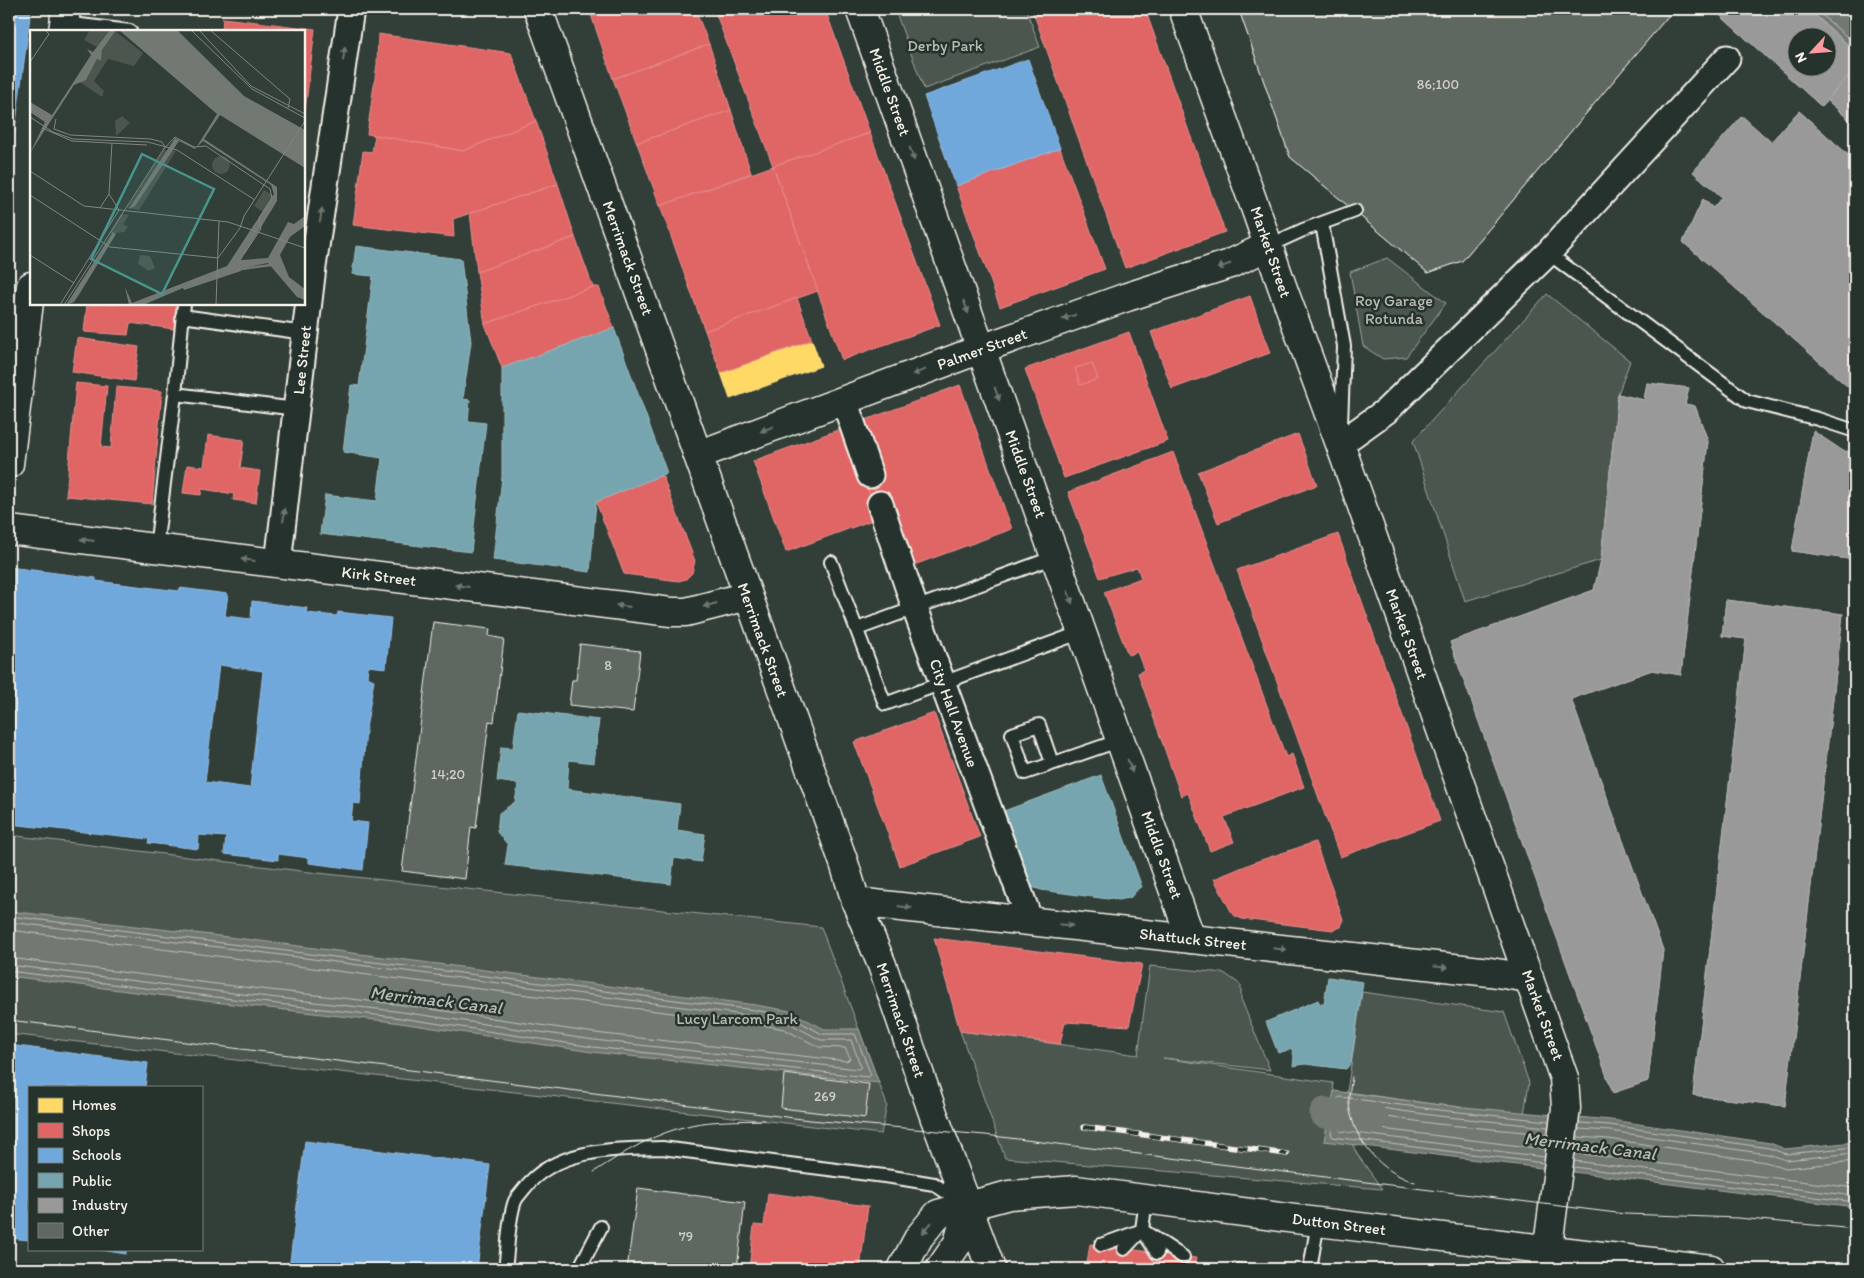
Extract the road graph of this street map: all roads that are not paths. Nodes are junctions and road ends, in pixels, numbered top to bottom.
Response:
1 (352, 9) edge
2 (538, 9) edge
3 (860, 9) edge
4 (1183, 9) edge
5 (64, 21) edge
6 (123, 30) edge
7 (1727, 58) dead end
8 (1355, 211) dead end
9 (1322, 224) junction
10 (1268, 246) junction
11 (1548, 253) junction
12 (308, 266) edge
13 (30, 294) edge
14 (183, 310) edge
15 (305, 333) junction
16 (981, 348) junction
17 (175, 394) junction
18 (844, 400) junction
19 (296, 409) junction
20 (1855, 431) edge
21 (1340, 444) junction
22 (698, 455) junction
23 (9, 464) edge
24 (870, 475) dead end
25 (880, 504) dead end
26 (9, 530) edge
27 (156, 548) junction
28 (1055, 557) junction
29 (831, 562) dead end
30 (278, 563) junction
31 (748, 596) junction
32 (915, 608) junction
33 (857, 630) junction
34 (1082, 632) junction
35 (943, 683) junction
36 (1121, 740) junction
37 (1052, 763) dead end
38 (856, 902) junction
39 (1030, 921) junction
40 (1192, 939) junction
41 (1529, 978) junction
42 (1146, 1199) junction
43 (968, 1207) junction
44 (1318, 1222) junction
45 (601, 1227) dead end
46 (1142, 1230) junction
47 (1101, 1245) dead end
48 (1124, 1249) dead end
49 (1157, 1253) dead end
50 (1183, 1257) dead end
51 (1546, 1259) edge
52 (1602, 1263) edge
53 (505, 1269) edge
54 (579, 1269) edge
55 (902, 1269) edge
56 (940, 1269) edge
57 (991, 1269) edge
58 (1310, 1269) edge
59 (1711, 1269) edge

12 -> 1 street, Lee Street
2 - 22 main road, Merrimack Street
3 -> 16 main road, Middle Street
4 - 10 main road, Market Street
5 - 6 lane
7 - 11 street
8 - 9 lane
9 - 10 lane
9 - 21 lane
10 -> 16 main road, Palmer Street
10 - 21 main road, Market Street
11 - 20 lane
11 - 21 street
12 - 15 street, Lee Street
13 - 23 main road
14 - 15 lane
14 - 17 lane
15 - 19 street, Lee Street
16 -> 18 main road, Palmer Street
16 -> 28 main road, Middle Street
17 - 19 lane
17 - 27 lane
18 -> 22 main road, Palmer Street
18 - 24 street
30 -> 19 street, Lee Street
21 - 41 main road, Market Street
22 - 31 main road, Merrimack Street
25 - 32 street, City Hall Avenue
27 -> 26 main road, Kirk Street
30 -> 27 main road, Kirk Street
28 - 32 lane
28 -> 34 main road, Middle Street
29 - 33 lane
31 -> 30 main road, Kirk Street
31 - 38 main road, Merrimack Street
32 - 33 lane
32 - 35 street, City Hall Avenue
33 - 35 lane
34 - 35 lane
34 - 36 main road, Middle Street
35 - 39 street, City Hall Avenue
36 - 37 lane
36 -> 40 main road, Middle Street
38 -> 39 main road, Shattuck Street
38 - 43 main road, Merrimack Street
39 -> 40 main road, Shattuck Street
40 -> 41 main road, Shattuck Street
41 - 51 main road, Market Street
42 - 43 main road, Dutton Street
42 - 44 main road, Dutton Street
42 - 46 lane
43 - 53 lane
43 -> 55 main road, Dutton Street
43 - 56 main road
43 - 57 main road, Merrimack Street
44 - 51 main road, Dutton Street
44 - 58 lane
45 - 54 lane
46 - 47 lane
46 - 48 lane
46 - 49 lane
46 - 50 lane
51 - 52 main road, Dutton Street
52 - 59 main road, Dutton Street

